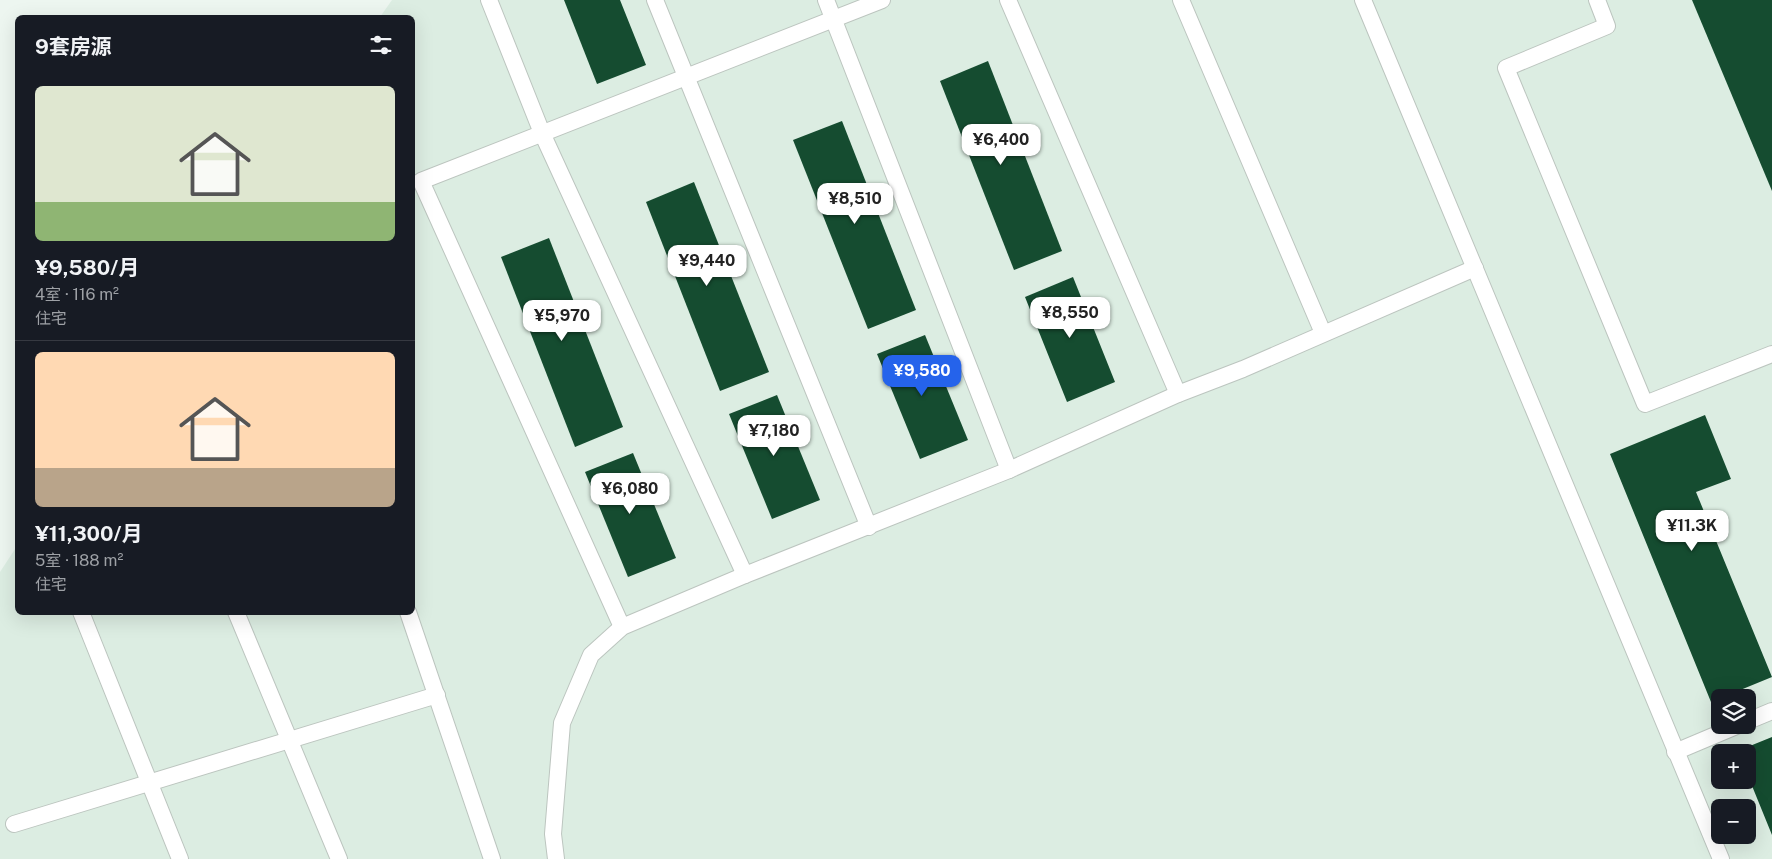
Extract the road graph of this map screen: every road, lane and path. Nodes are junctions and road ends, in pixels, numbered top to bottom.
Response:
1 (489, 0) edge
2 (655, 0) edge
3 (826, 0) edge
4 (882, 0) edge
5 (1008, 0) edge
6 (1181, 0) edge
7 (1363, 0) edge
8 (1597, 0) edge
9 (834, 19) junction
10 (687, 76) junction
11 (542, 133) junction
12 (1475, 268) junction
13 (1323, 333) junction
14 (1772, 354) edge
15 (1178, 394) junction
16 (1009, 470) junction
17 (869, 527) junction
18 (744, 575) junction
19 (82, 615) edge
20 (237, 615) edge
21 (409, 615) edge
22 (622, 627) junction
23 (438, 695) junction
24 (1772, 711) edge
25 (1756, 718) edge
26 (1718, 734) edge
27 (289, 740) junction
28 (1675, 752) junction
29 (149, 783) junction
30 (14, 824) dead end
31 (180, 859) edge
32 (339, 859) edge
33 (492, 859) edge
34 (556, 859) edge
35 (1721, 859) edge

1 - 11 lane
2 - 10 lane
3 - 9 lane
4 - 9 lane
5 - 15 lane
6 - 13 lane
7 - 12 lane
8 - 14 lane
9 - 10 lane
9 - 16 lane
10 - 11 lane
10 - 17 lane
11 - 18 lane
11 - 22 lane
12 - 13 lane
12 - 28 lane
13 - 15 lane
15 - 16 lane
16 - 17 lane
17 - 18 lane
18 - 22 lane
19 - 29 lane
20 - 27 lane
21 - 23 lane
22 - 34 lane
23 - 27 lane
23 - 33 lane
24 - 25 lane
26 - 28 lane
27 - 29 lane
27 - 32 lane
28 - 35 lane
29 - 30 lane
29 - 31 lane

